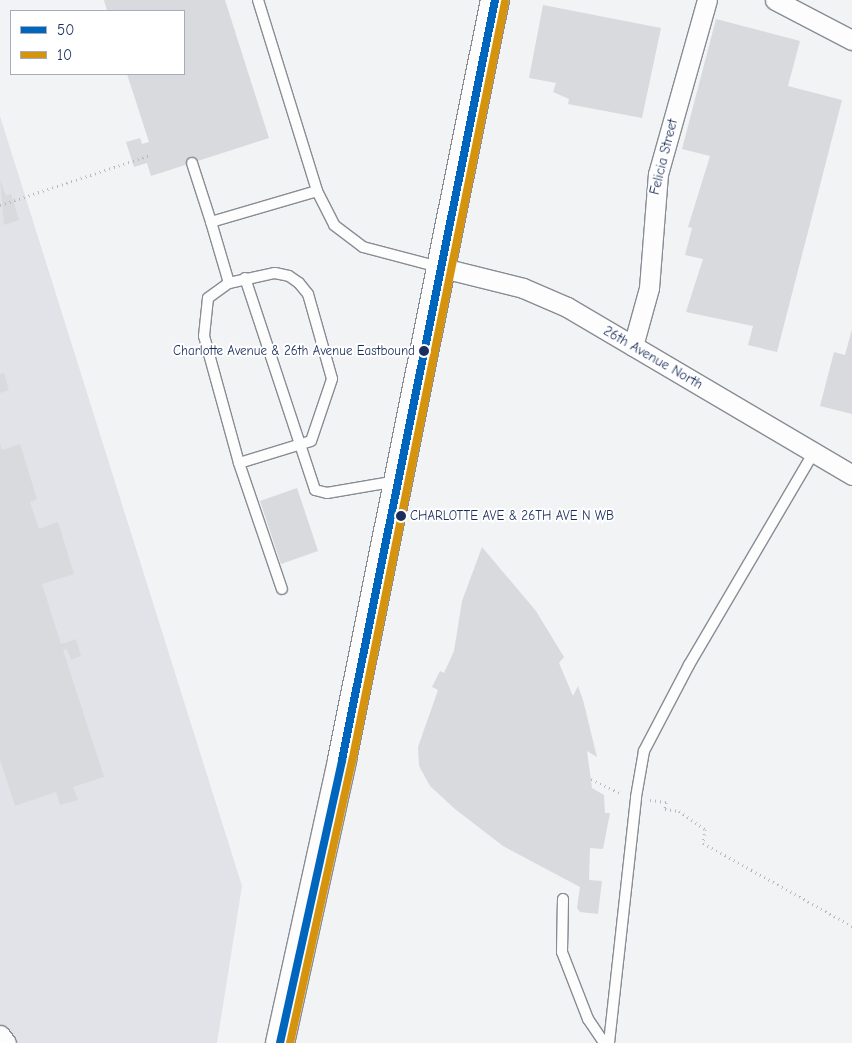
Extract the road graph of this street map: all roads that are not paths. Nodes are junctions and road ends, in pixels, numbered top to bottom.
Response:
1 (258, 0) edge
2 (495, 0) edge
3 (707, 0) edge
4 (776, 0) edge
5 (852, 40) edge
6 (192, 163) dead end
7 (317, 191) junction
8 (211, 222) junction
9 (443, 268) junction
10 (245, 278) junction
11 (229, 283) junction
12 (633, 346) junction
13 (298, 445) junction
14 (814, 452) junction
15 (239, 463) junction
16 (852, 475) edge
17 (400, 480) junction
18 (282, 590) dead end
19 (563, 899) dead end
20 (0, 1035) edge
21 (281, 1037) edge
22 (6, 1043) edge
23 (604, 1043) edge
24 (609, 1043) edge

1 - 7 lane
2 - 9 main road
3 - 12 street, Felicia Street
4 - 5 street
6 - 8 lane
7 - 8 lane
7 - 9 lane
8 - 11 lane
9 - 12 street, 26th Avenue North
9 - 17 main road
10 - 11 lane
10 - 13 lane
10 - 13 lane
11 - 15 lane
12 - 14 street, 26th Avenue North
13 - 15 lane
13 - 17 lane
14 - 16 street, 26th Avenue North
14 - 24 lane
15 - 18 lane
17 - 21 main road
19 - 23 lane
20 - 22 street

